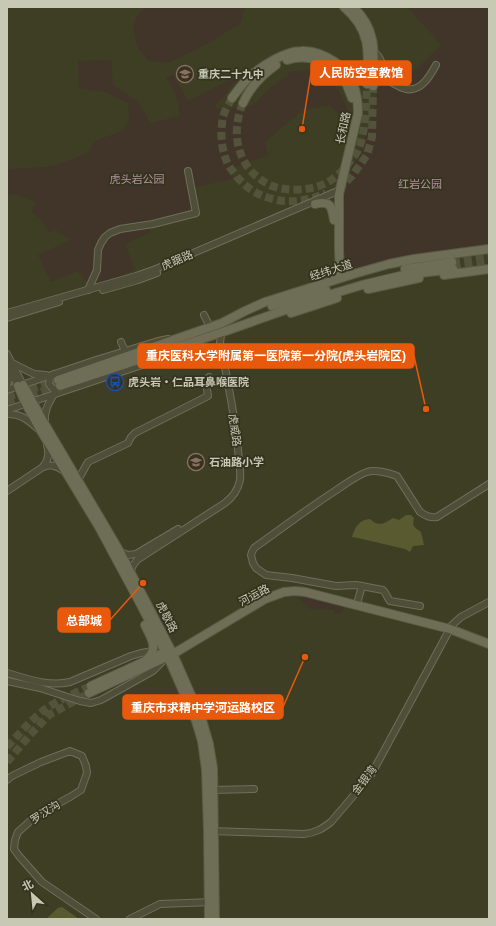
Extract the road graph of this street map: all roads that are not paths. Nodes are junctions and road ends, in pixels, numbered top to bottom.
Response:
1 (344, 7) edge
2 (352, 7) edge
3 (373, 50) junction
4 (436, 65) dead end
5 (389, 78) junction
6 (370, 85) junction
7 (232, 98) tunnel mouth
8 (243, 103) tunnel mouth
9 (188, 171) dead end
10 (337, 193) junction
11 (315, 204) junction
12 (334, 220) junction
13 (489, 249) edge
14 (489, 269) edge
15 (337, 279) junction
16 (88, 290) junction
17 (7, 313) edge
18 (204, 315) dead end
19 (7, 318) edge
20 (222, 323) junction
21 (242, 325) junction
22 (210, 327) junction
23 (223, 332) junction
24 (187, 335) junction
25 (208, 337) junction
26 (122, 342) dead end
27 (125, 351) junction
28 (7, 354) edge
29 (9, 365) edge
30 (209, 377) dead end
31 (59, 383) junction
32 (7, 385) edge
33 (21, 385) junction
34 (7, 390) edge
35 (54, 394) junction
36 (29, 403) junction
37 (7, 410) edge
38 (7, 414) edge
39 (43, 428) junction
40 (46, 439) junction
41 (43, 467) junction
42 (67, 473) junction
43 (78, 480) junction
44 (489, 484) edge
45 (7, 492) edge
46 (120, 552) junction
47 (131, 571) junction
48 (362, 586) junction
49 (358, 600) junction
50 (489, 602) edge
51 (140, 605) junction
52 (420, 606) dead end
53 (451, 627) junction
54 (489, 639) edge
55 (489, 644) edge
56 (153, 651) junction
57 (169, 653) junction
58 (146, 661) junction
59 (7, 673) edge
60 (7, 681) edge
61 (70, 682) junction
62 (61, 695) junction
63 (7, 780) edge
64 (213, 790) junction
65 (254, 790) dead end
66 (211, 831) junction
67 (212, 902) junction
68 (96, 919) edge
69 (130, 919) edge
70 (209, 919) edge
71 (215, 919) edge

1 - 6 main road
2 - 3 main road
3 - 5 street
3 - 6 main road
4 - 5 street
5 - 6 street
7 - 10 main road, 长和路
8 - 10 main road, 长和路
9 - 16 street
10 - 11 street, 虎踞路
10 - 12 main road, 长和路
10 - 15 main road, 长和路
10 - 16 street, 虎踞路
11 - 12 main road
11 - 19 street, 虎踞路
12 - 15 main road, 长和路
13 - 15 main road, 经纬大道
14 - 21 main road
15 - 20 main road, 经纬大道
16 - 17 street, 虎踞路
18 - 22 street
20 - 21 main road
20 - 22 main road, 经纬大道
21 - 23 main road
22 - 24 main road, 经纬大道
23 - 25 main road
23 - 47 street, 虎威路
24 - 27 street
24 - 31 main road, 经纬大道
25 - 31 main road
25 - 46 street, 虎威路
26 - 27 street
27 - 31 street
28 - 29 street, 虎歇路
29 - 31 street
29 - 32 street
29 - 33 street, 虎歇路
30 - 43 street
31 - 33 street
31 - 35 street
33 - 34 street
33 - 36 main road, 虎歇路
35 - 36 street
35 - 39 street
36 - 37 street
36 - 39 main road, 虎歇路
38 - 39 street
39 - 40 main road, 虎歇路
39 - 43 main road, 虎歇路
40 - 41 street
40 - 42 main road, 虎歇路
41 - 42 street
41 - 45 street
42 - 51 main road, 虎歇路
43 - 46 main road, 虎歇路
44 - 48 street
46 - 47 main road, 虎歇路
47 - 57 main road, 虎歇路
48 - 49 street
48 - 52 street
49 - 53 main road, 河运路
49 - 57 main road, 河运路
50 - 53 street
51 - 56 main road
51 - 57 main road, 虎歇路
53 - 54 main road, 河运路
53 - 55 main road, 河运路
53 - 57 main road, 河运路
53 - 66 street, 金银湾
56 - 58 main road
56 - 61 street
57 - 58 main road, 河运路
57 - 58 main road, 河运路
57 - 62 street
57 - 64 main road, 虎歇路
57 - 66 main road, 虎歇路
59 - 61 street
60 - 62 street
61 - 62 street
63 - 68 street, 罗汉沟
64 - 65 street
64 - 66 main road, 虎歇路
66 - 67 main road, 虎歇路
67 - 69 street
67 - 70 main road, 虎歇路
67 - 71 main road, 虎歇路

